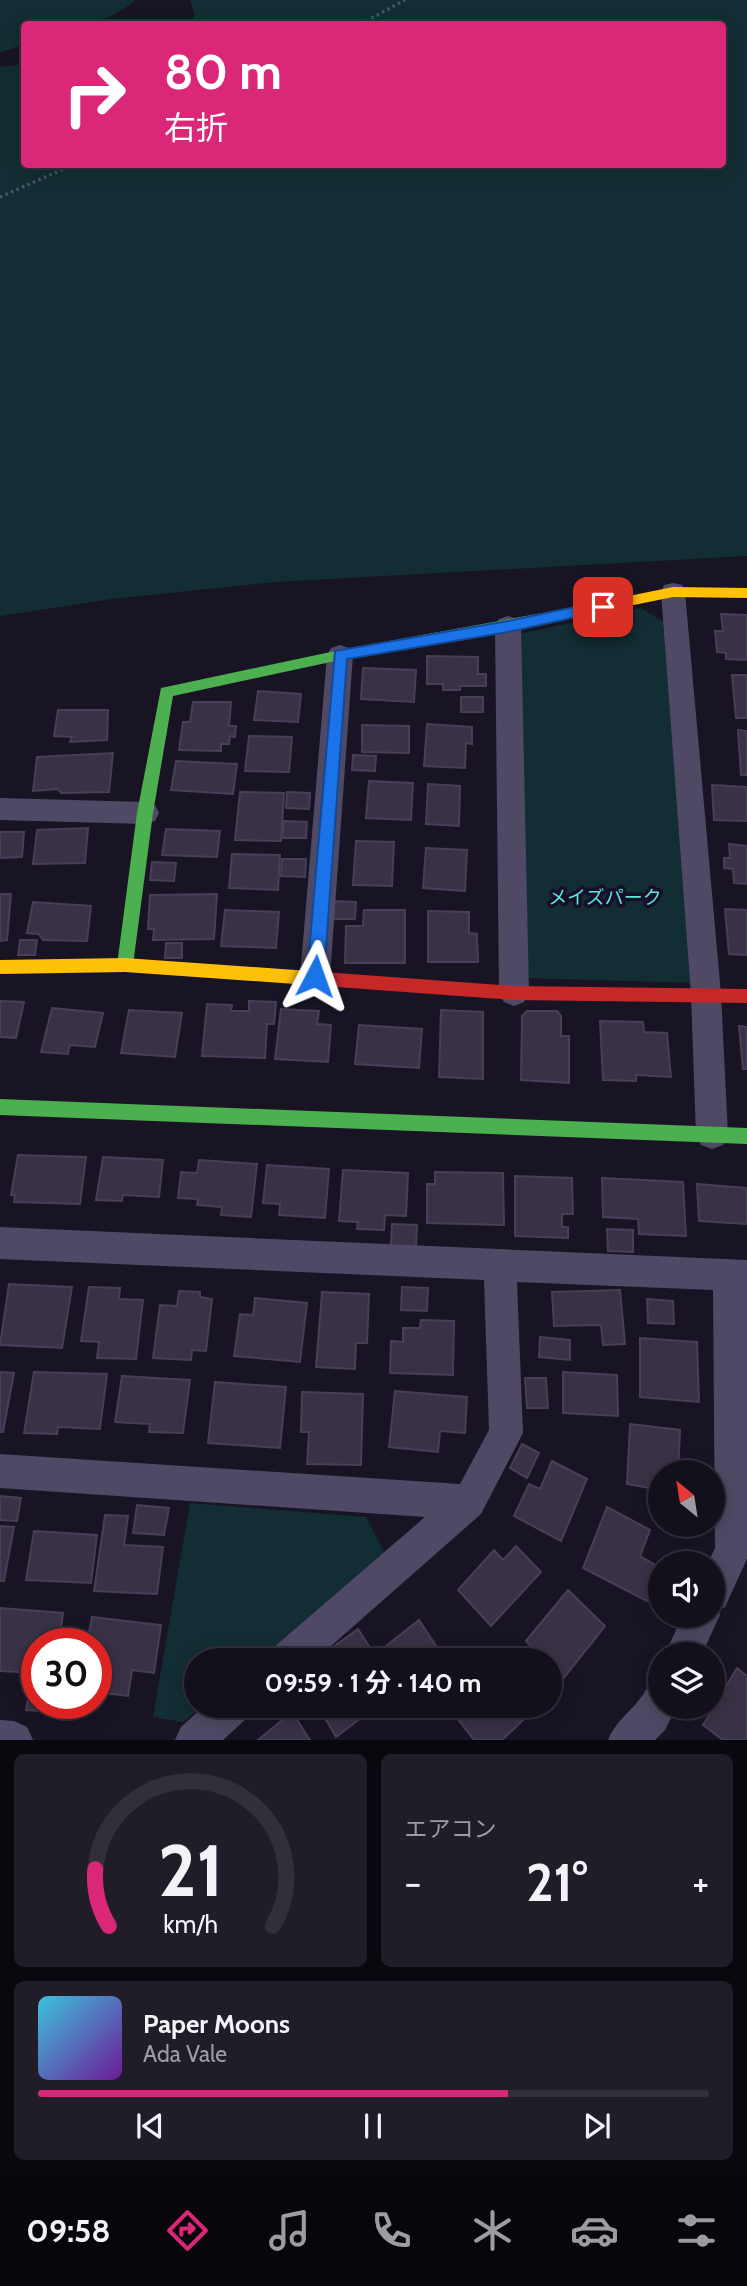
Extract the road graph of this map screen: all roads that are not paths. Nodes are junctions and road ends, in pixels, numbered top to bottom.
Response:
1 (673, 592) junction
2 (747, 593) edge
3 (508, 626) junction
4 (340, 654) junction
5 (0, 809) edge
6 (145, 813) junction
7 (125, 965) junction
8 (0, 967) edge
9 (315, 976) junction
10 (514, 993) junction
11 (706, 994) junction
12 (747, 996) edge
13 (0, 1107) edge
14 (712, 1135) junction
15 (747, 1136) edge
16 (0, 1242) edge
17 (500, 1266) junction
18 (738, 1276) edge
19 (0, 1471) edge
20 (468, 1502) junction
21 (725, 1567) edge
22 (301, 1648) edge
23 (219, 1718) edge
24 (650, 1719) edge
25 (0, 1739) edge
26 (14, 1740) edge
27 (194, 1740) edge
28 (627, 1740) edge

1 - 2 street
1 - 3 street
1 - 11 street
3 - 4 street
3 - 10 street
4 - 6 street
4 - 9 street
5 - 6 street
6 - 7 street
7 - 8 street
7 - 9 street
9 - 10 street
10 - 11 street
11 - 12 street
11 - 14 street
13 - 14 street
14 - 15 street
16 - 17 street
17 - 18 street
17 - 20 street
18 - 21 street
19 - 20 street
20 - 22 street
23 - 27 street
24 - 28 street
25 - 26 street

